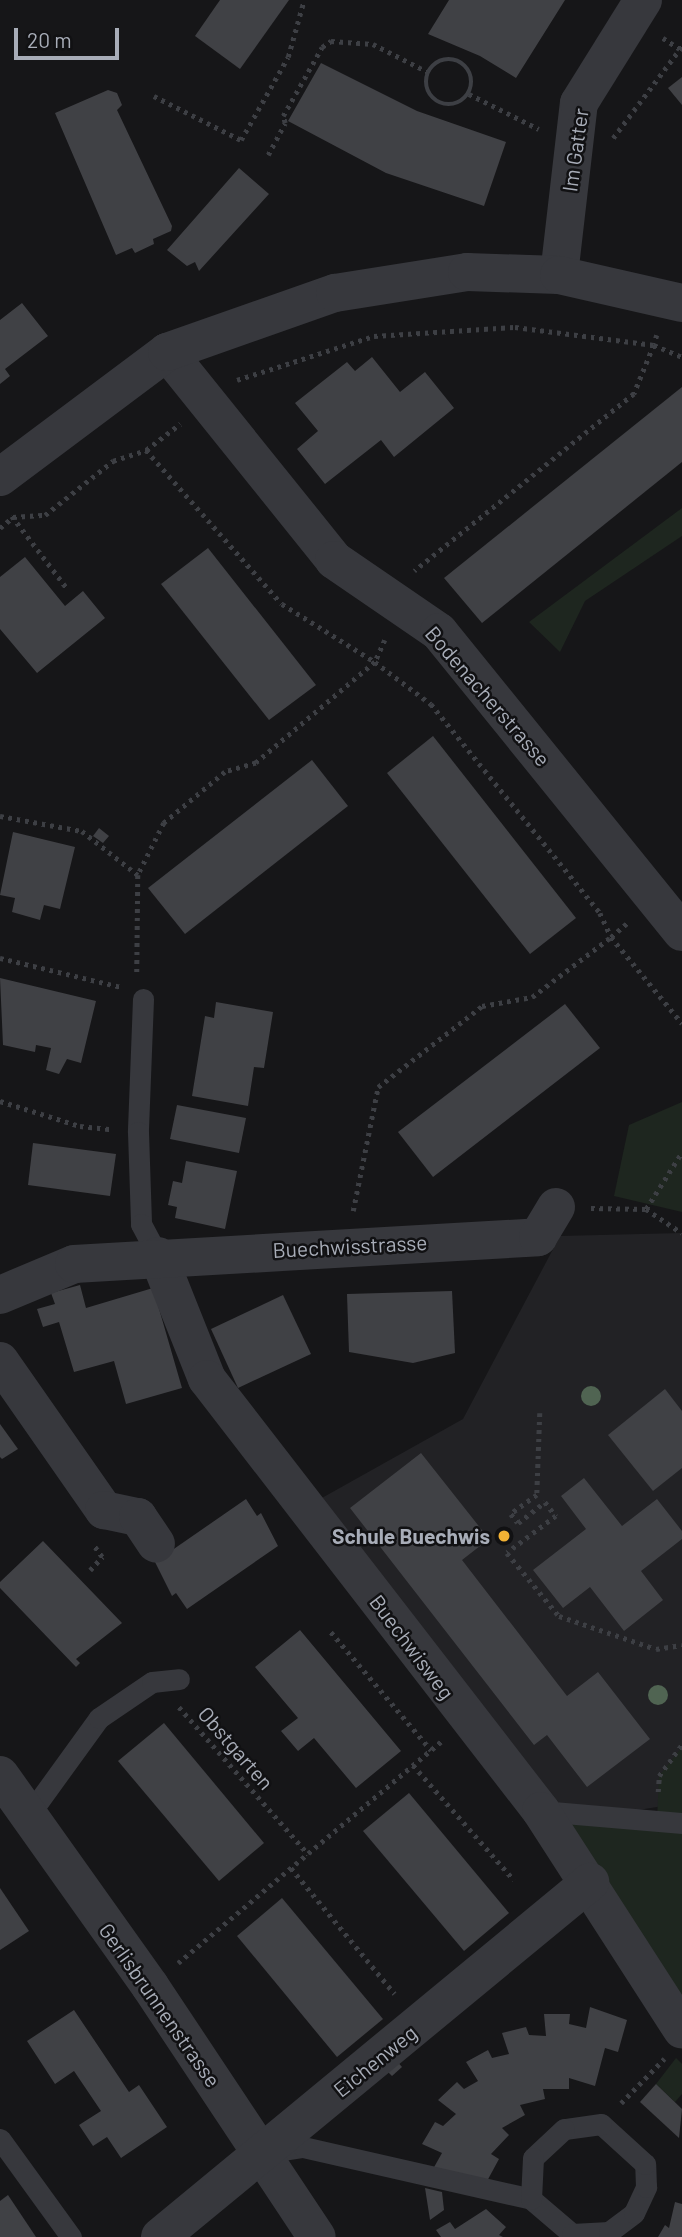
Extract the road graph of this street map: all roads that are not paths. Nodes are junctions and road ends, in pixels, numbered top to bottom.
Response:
1 (643, 0) edge
2 (559, 275) junction
3 (682, 303) edge
4 (167, 352) junction
5 (3, 493) edge
6 (682, 932) edge
7 (143, 996) road end
8 (556, 1207) road end
9 (158, 1256) junction
10 (0, 1295) edge
11 (0, 1361) edge
12 (156, 1544) dead end
13 (179, 1679) dead end
14 (0, 1775) edge
15 (541, 1811) junction
16 (28, 1816) junction
17 (682, 1822) edge
18 (590, 1882) junction
19 (678, 2040) edge
20 (0, 2139) edge
21 (261, 2153) junction
22 (531, 2199) junction
23 (307, 2232) edge
24 (71, 2237) edge
25 (160, 2237) edge

1 - 2 street, Im Gatter
2 - 3 street
2 - 4 street
4 - 5 street
4 - 6 street, Bodenacherstrasse
7 - 9 lane
8 - 9 street, Buechwisstrasse
9 - 10 street, Buechwisstrasse
9 - 15 street, Buechwisweg
11 - 12 street
13 - 16 lane
14 - 16 street, Gerlisbrunnenstrasse
15 - 17 lane
15 - 18 street, Buechwisweg
16 - 21 street, Gerlisbrunnenstrasse
18 - 19 street, Buechwisweg
18 - 21 street, Eichenweg
20 - 24 lane
21 - 22 lane
21 - 23 street, Gerlisbrunnenstrasse
21 - 25 street, Eichenweg
22 - 22 lane

